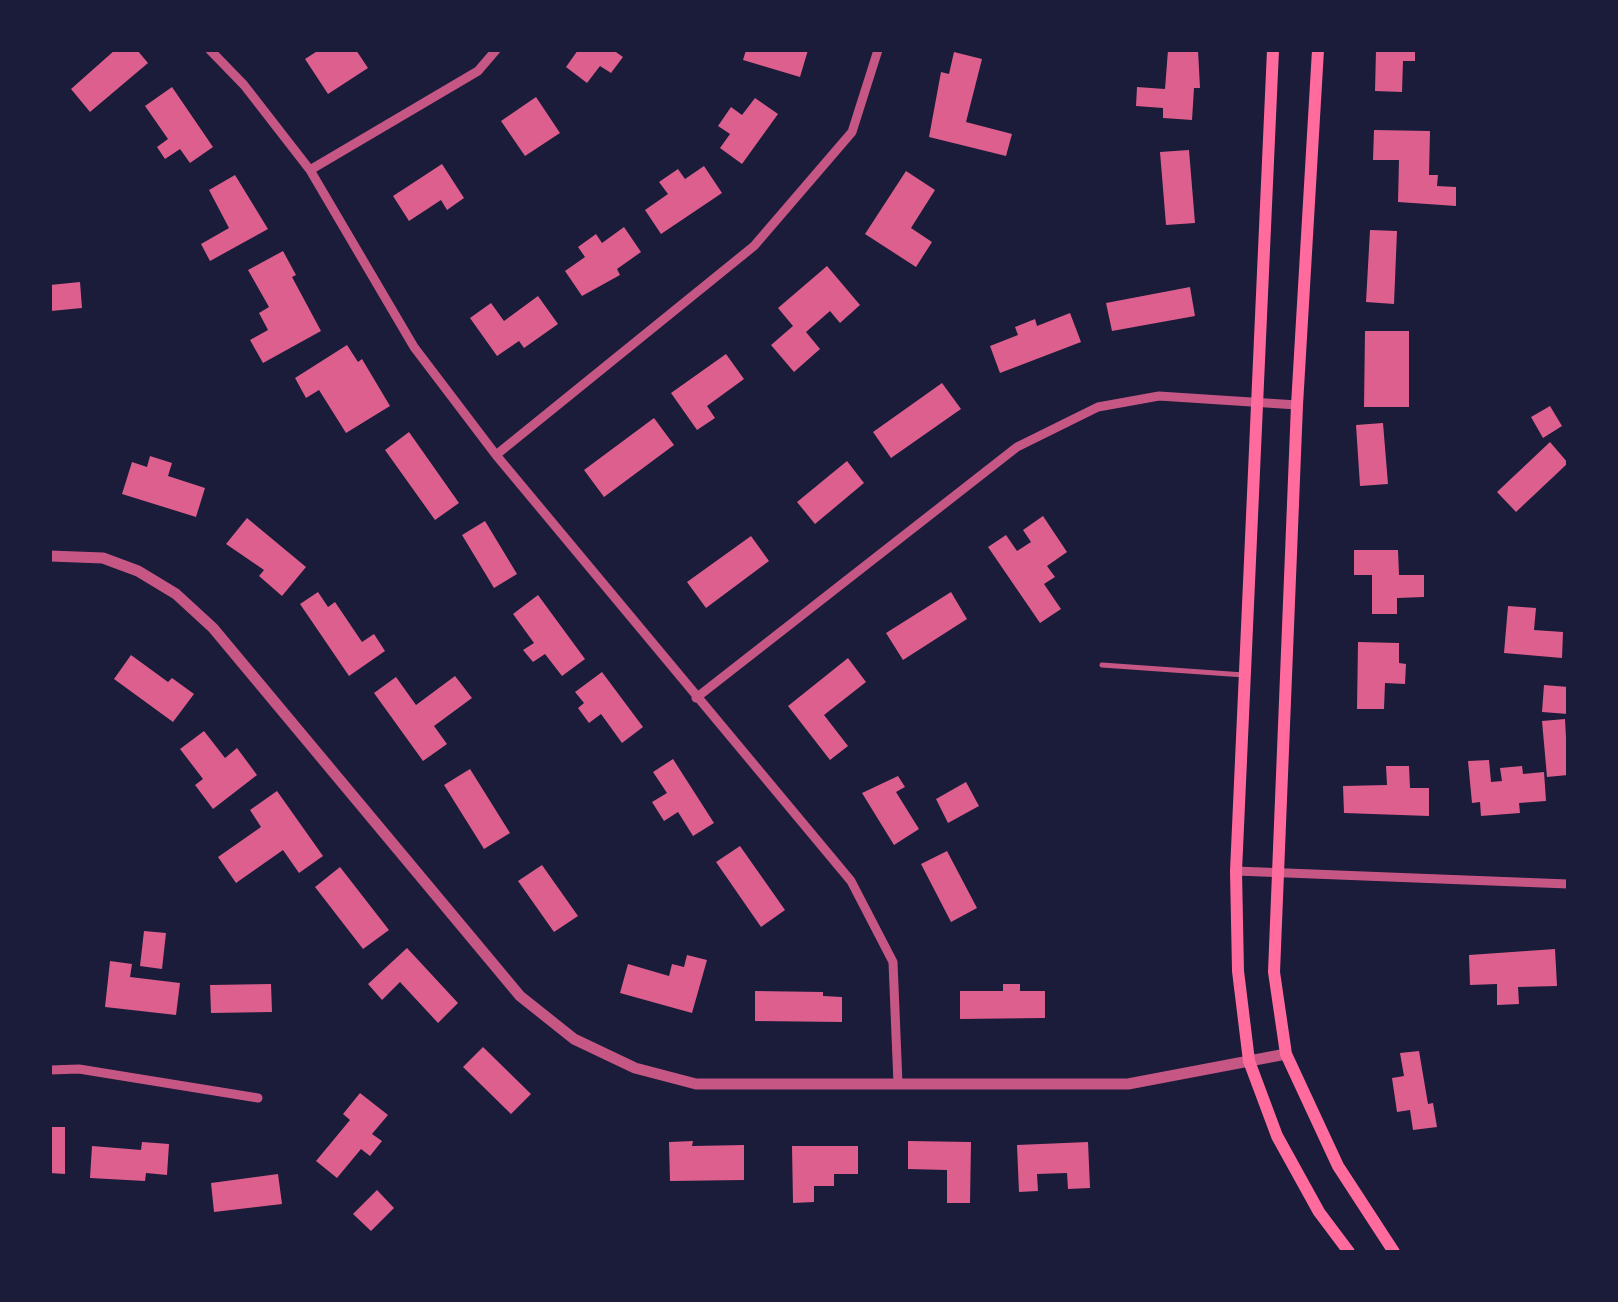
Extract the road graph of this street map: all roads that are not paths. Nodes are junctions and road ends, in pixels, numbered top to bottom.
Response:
1 (210, 50) edge
2 (496, 50) edge
3 (878, 50) edge
4 (1273, 50) edge
5 (1318, 50) edge
6 (310, 170) junction
7 (1257, 402) junction
8 (1297, 405) junction
9 (496, 456) junction
10 (50, 556) edge
11 (1102, 665) dead end
12 (1244, 675) junction
13 (696, 698) junction
14 (1236, 871) junction
15 (1276, 872) junction
16 (1568, 884) edge
17 (1286, 1054) junction
18 (1249, 1061) junction
19 (50, 1070) edge
20 (898, 1084) junction
21 (258, 1098) dead end
22 (1349, 1252) edge
23 (1394, 1252) edge

1 - 6 street
2 - 6 street
3 - 9 street
4 - 7 main road
5 - 8 main road
6 - 9 street
7 - 8 street
7 - 12 main road
7 - 13 street
8 - 15 main road
9 - 13 street
10 - 20 street
11 - 12 lane
12 - 14 main road
13 - 20 street
14 - 15 street
14 - 18 main road
15 - 16 street
15 - 17 main road
17 - 18 street
17 - 23 main road
18 - 20 street
18 - 22 main road
19 - 21 street

